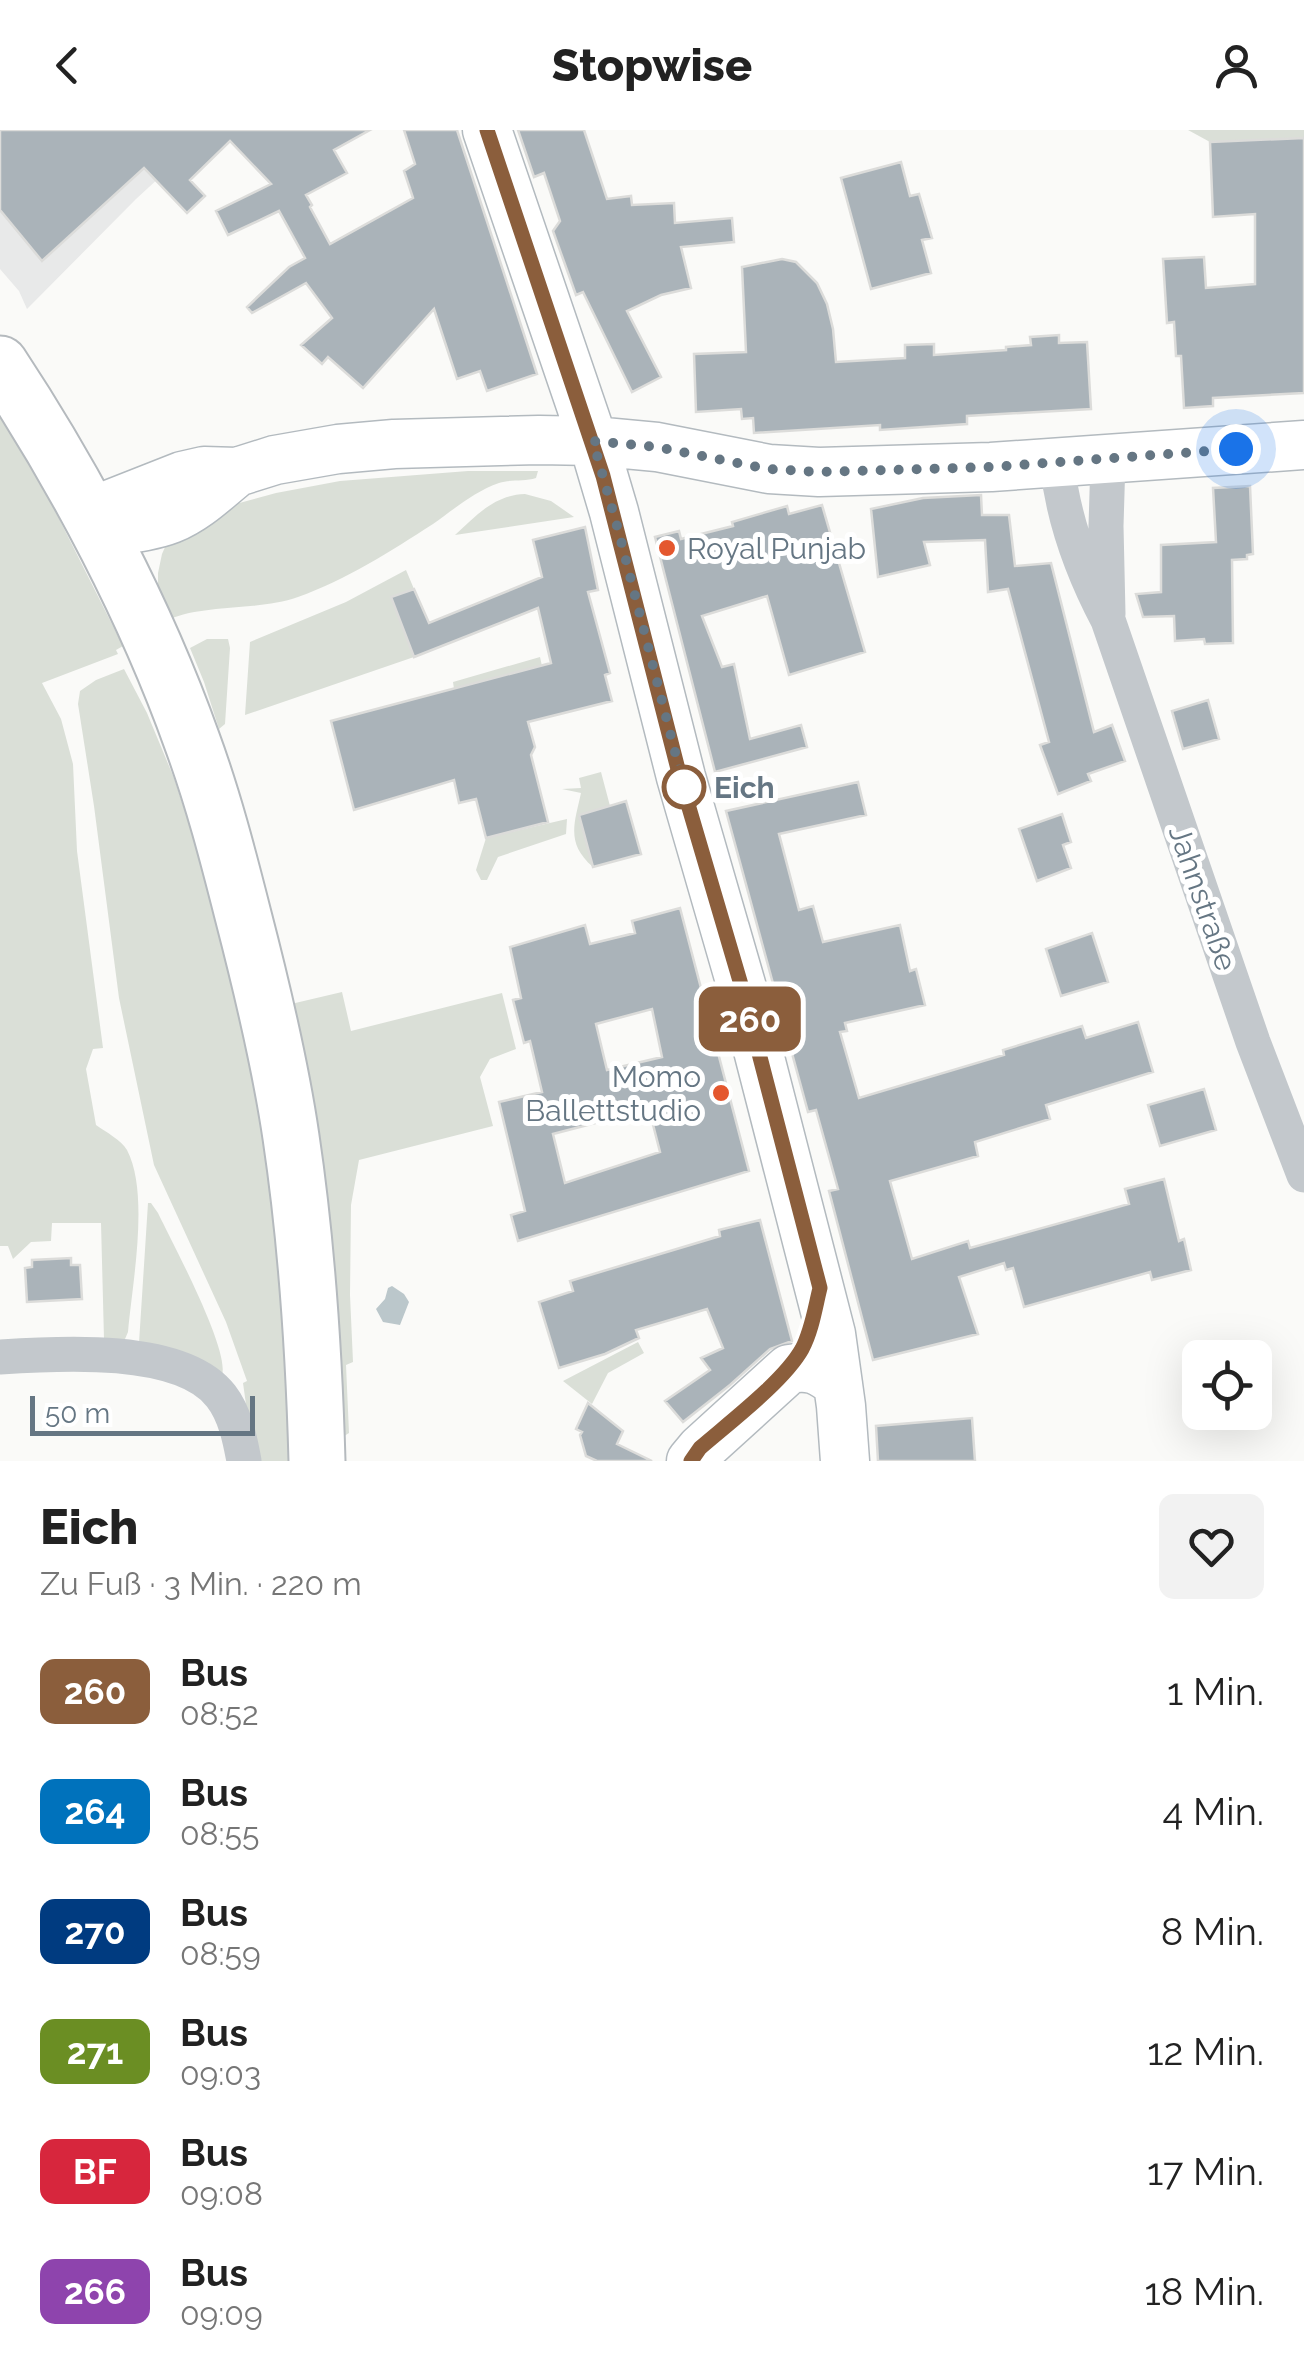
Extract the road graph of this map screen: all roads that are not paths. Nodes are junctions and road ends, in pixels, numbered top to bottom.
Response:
1 (487, 130) edge
2 (0, 364) edge
3 (593, 441) junction
4 (1304, 445) edge
5 (1108, 460) junction
6 (1056, 463) junction
7 (237, 472) junction
8 (170, 519) junction
9 (93, 523) junction
10 (1108, 620) junction
11 (152, 643) junction
12 (1304, 1174) edge
13 (820, 1288) junction
14 (0, 1357) edge
15 (789, 1368) junction
16 (838, 1384) junction
17 (244, 1461) edge
18 (317, 1461) edge
19 (691, 1461) edge
20 (846, 1461) edge

1 - 3 street
2 - 9 main road
3 - 6 street
3 - 7 street
3 - 13 street
4 - 5 street
5 - 6 street
5 - 10 street, Jahnstraße
6 - 10 street, Jahnstraße
7 - 8 street
7 - 9 street
8 - 9 street
8 - 11 street
9 - 11 main road
10 - 12 street, Jahnstraße
11 - 18 main road
13 - 15 street
13 - 16 street
14 - 17 street
15 - 16 street
15 - 19 street
16 - 20 street

